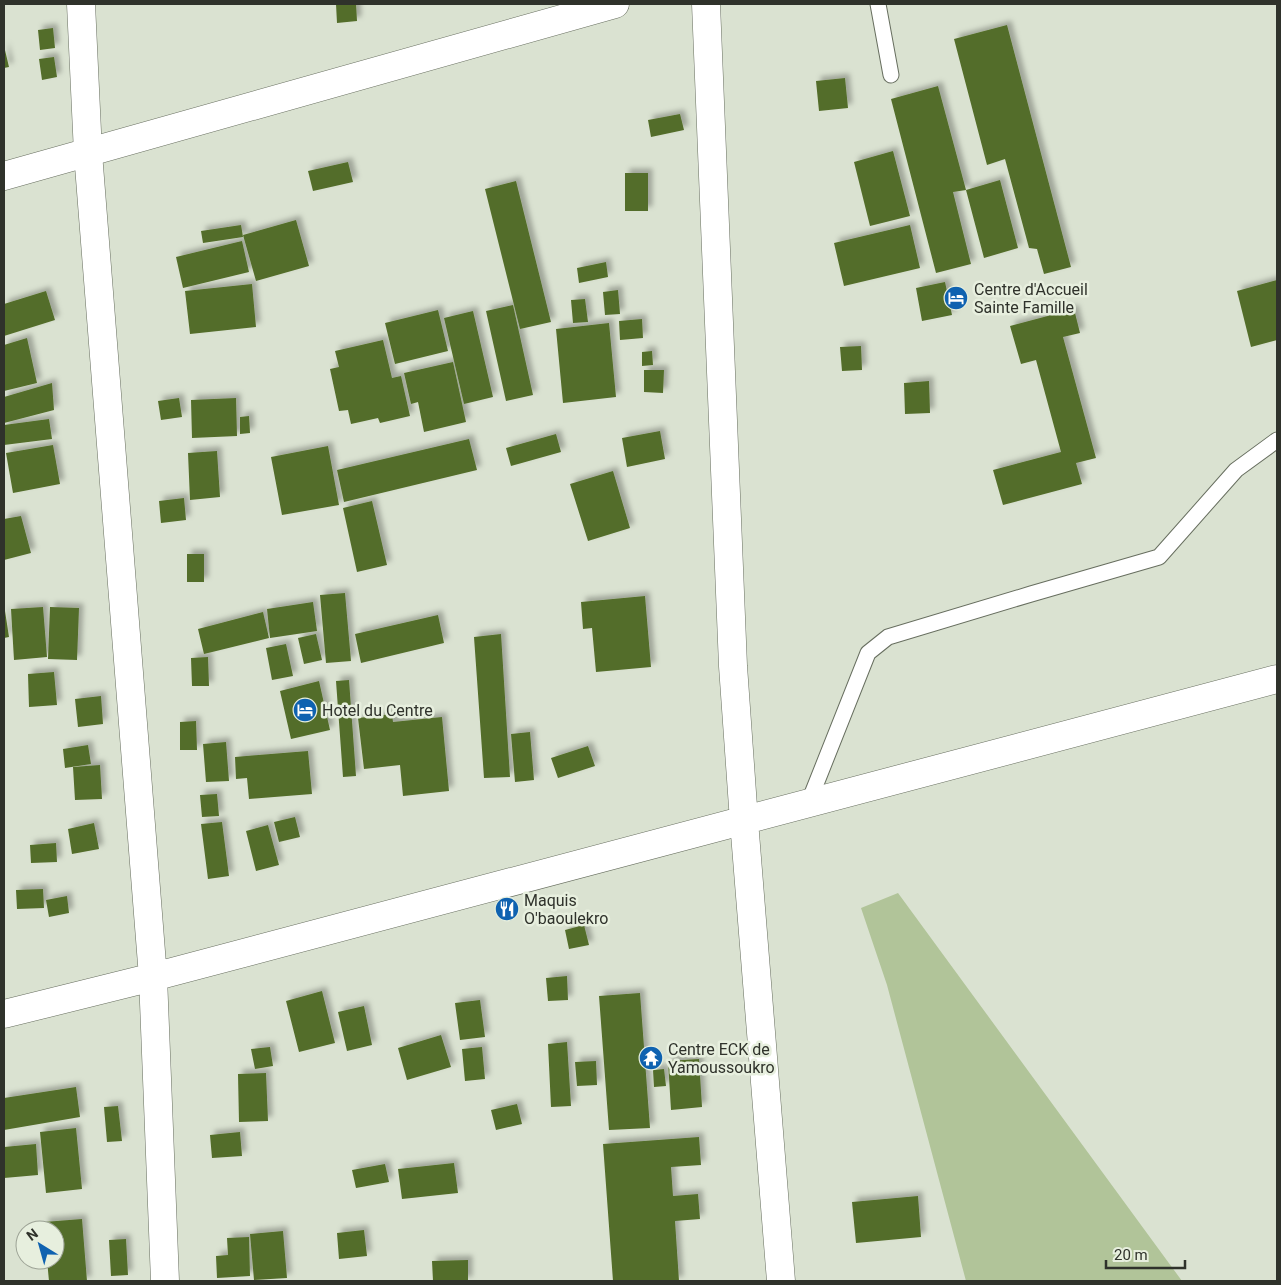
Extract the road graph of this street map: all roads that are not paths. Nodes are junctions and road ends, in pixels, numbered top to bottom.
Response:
1 (81, 4) edge
2 (615, 4) edge
3 (706, 4) edge
4 (878, 4) edge
5 (891, 75) dead end
6 (88, 153) junction
7 (4, 176) edge
8 (1277, 440) edge
9 (1277, 680) edge
10 (808, 804) junction
11 (744, 821) junction
12 (153, 977) junction
13 (4, 1014) edge
14 (165, 1281) edge
15 (781, 1281) edge

1 - 6 street
2 - 6 street
3 - 11 street
4 - 5 lane
6 - 7 street
6 - 12 street
8 - 10 lane
9 - 10 street
10 - 11 street
11 - 12 street
11 - 15 street
12 - 13 street
12 - 14 street

